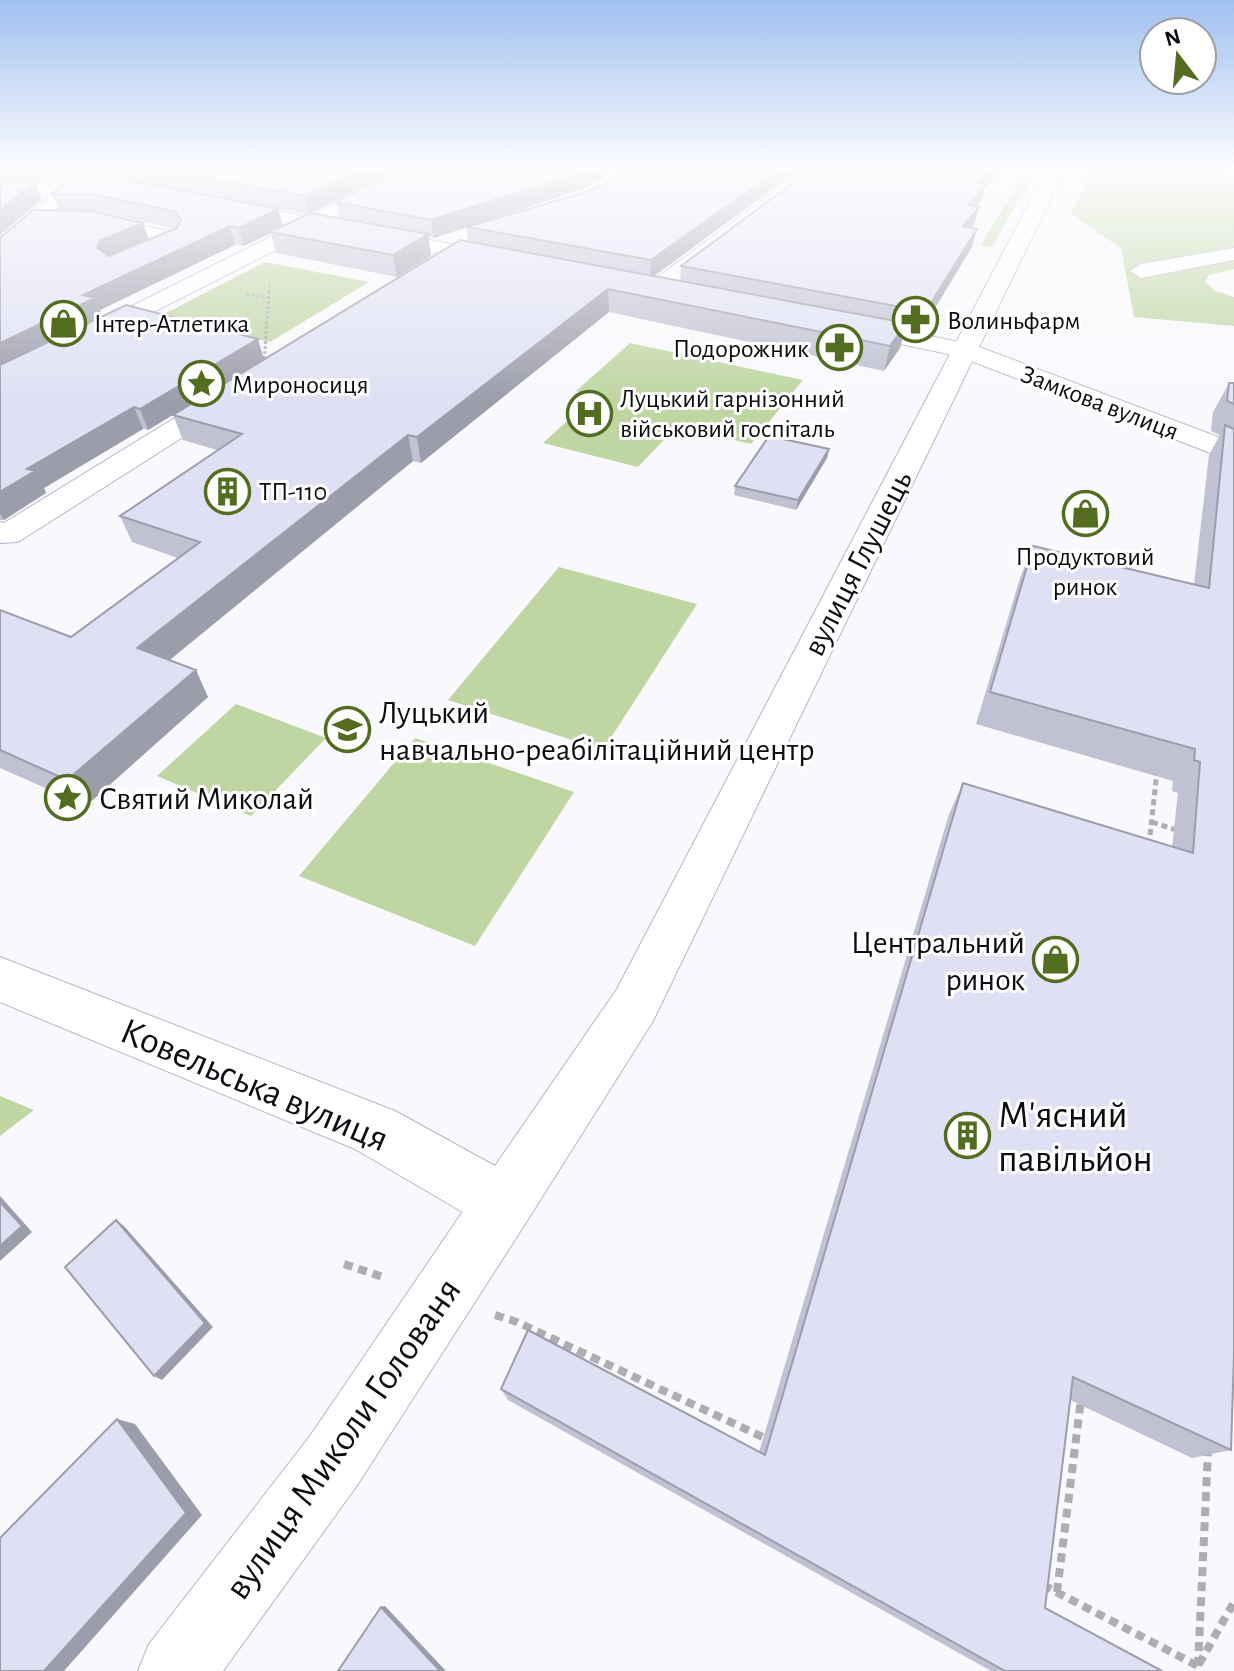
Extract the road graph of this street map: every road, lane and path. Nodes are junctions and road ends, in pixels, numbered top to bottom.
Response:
1 (164, 245) edge
2 (269, 245) edge
3 (419, 245) edge
4 (715, 245) edge
5 (1018, 245) edge
6 (1234, 254) edge
7 (524, 264) edge
8 (118, 266) edge
9 (1141, 271) dead end
10 (271, 272) dead end
11 (627, 284) edge
12 (656, 289) junction
13 (686, 295) edge
14 (821, 321) edge
15 (965, 350) junction
16 (263, 373) joint
17 (0, 382) edge
18 (1234, 453) edge
19 (0, 532) edge
20 (1158, 761) edge
21 (1152, 822) junction
22 (1193, 835) edge
23 (1148, 854) edge
24 (0, 979) edge
25 (504, 1203) junction
26 (344, 1264) dead end
27 (442, 1297) junction
28 (1082, 1388) edge
29 (1209, 1443) edge
30 (783, 1447) edge
31 (1030, 1578) edge
32 (1057, 1592) junction
33 (1234, 1602) edge
34 (1198, 1666) junction
35 (176, 1671) edge

1 - 8 street
2 - 17 street
3 - 7 street
4 - 12 street
5 - 15 street, вулиця Глушець
6 - 9 street
10 - 16 path
11 - 12 street
12 - 13 street
14 - 15 street, Замкова вулиця
15 - 18 street, Замкова вулиця
15 - 25 street, вулиця Глушець
16 - 19 street
20 - 21 path
21 - 22 path
21 - 23 path
24 - 25 street, Ковельська вулиця
25 - 27 street, вулиця Миколи Голованя
26 - 27 path
27 - 30 path
27 - 35 street, вулиця Миколи Голованя
28 - 32 path
29 - 34 path
31 - 32 path
32 - 34 path
33 - 34 path

